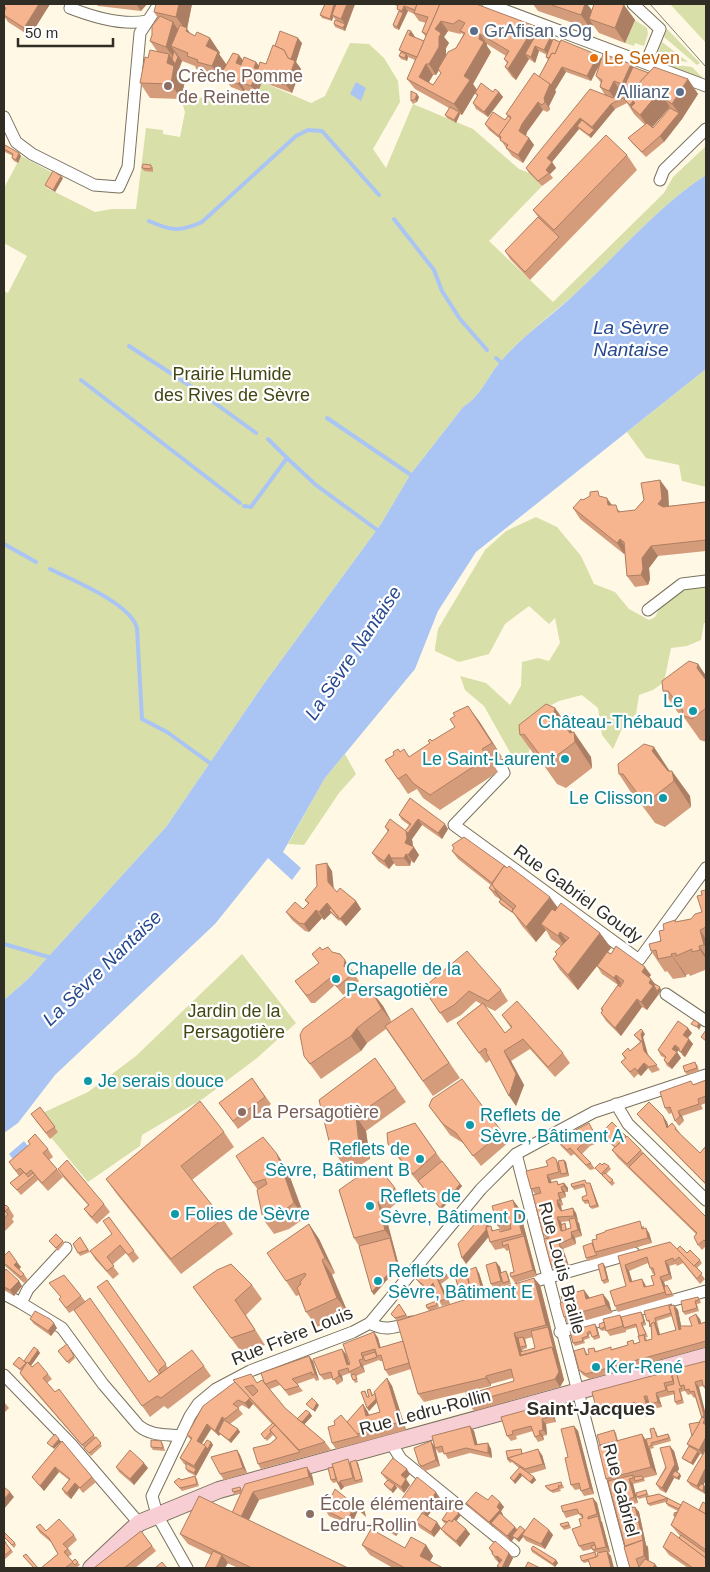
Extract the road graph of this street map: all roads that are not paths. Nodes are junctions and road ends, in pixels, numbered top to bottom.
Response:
1 (159, 4) edge
2 (488, 4) edge
3 (634, 4) edge
4 (70, 6) edge
5 (148, 20) junction
6 (646, 63) junction
7 (706, 86) edge
8 (4, 117) edge
9 (706, 129) edge
10 (660, 180) dead end
11 (706, 581) edge
12 (648, 610) dead end
13 (500, 765) dead end
14 (706, 868) edge
15 (666, 994) dead end
16 (706, 1021) edge
17 (706, 1075) edge
18 (616, 1104) junction
19 (516, 1154) junction
20 (706, 1200) edge
21 (66, 1248) dead end
22 (650, 1249) edge
23 (546, 1277) junction
24 (510, 1289) edge
25 (706, 1291) edge
26 (4, 1294) edge
27 (20, 1303) junction
28 (420, 1319) edge
29 (370, 1323) junction
30 (560, 1332) junction
31 (706, 1356) edge
32 (4, 1375) edge
33 (577, 1392) junction
34 (180, 1436) junction
35 (391, 1443) junction
36 (157, 1515) junction
37 (139, 1523) junction
38 (514, 1551) dead end
39 (92, 1568) edge
40 (187, 1568) edge
41 (624, 1568) edge

1 - 5 street
2 - 6 street
3 - 6 street
4 - 5 street
5 - 8 street
6 - 7 street
9 - 10 street
11 - 12 street
13 - 14 street, Rue Gabriel Goudy
15 - 16 street
17 - 18 street, Rue Frère Louis
18 - 19 street, Rue Frère Louis
18 - 20 street
19 - 23 street, Rue Louis Braille
19 - 29 street, Rue Frère Louis
21 - 27 street
22 - 23 street
23 - 24 street
23 - 30 street, Rue Louis Braille
25 - 30 street
26 - 27 street
27 - 34 street
28 - 29 street
29 - 34 street, Rue Frère Louis
30 - 33 street, Rue Louis Braille
31 - 33 main road, Rue Ledru-Rollin
32 - 37 street
33 - 35 main road, Rue Ledru-Rollin
33 - 41 street, Rue Gabriel
34 - 36 street, Rue Frère Louis
35 - 36 main road, Rue Ledru-Rollin
35 - 38 street
36 - 37 main road, Rue Ledru-Rollin
36 - 40 street
37 - 39 main road, Rue Ledru-Rollin

